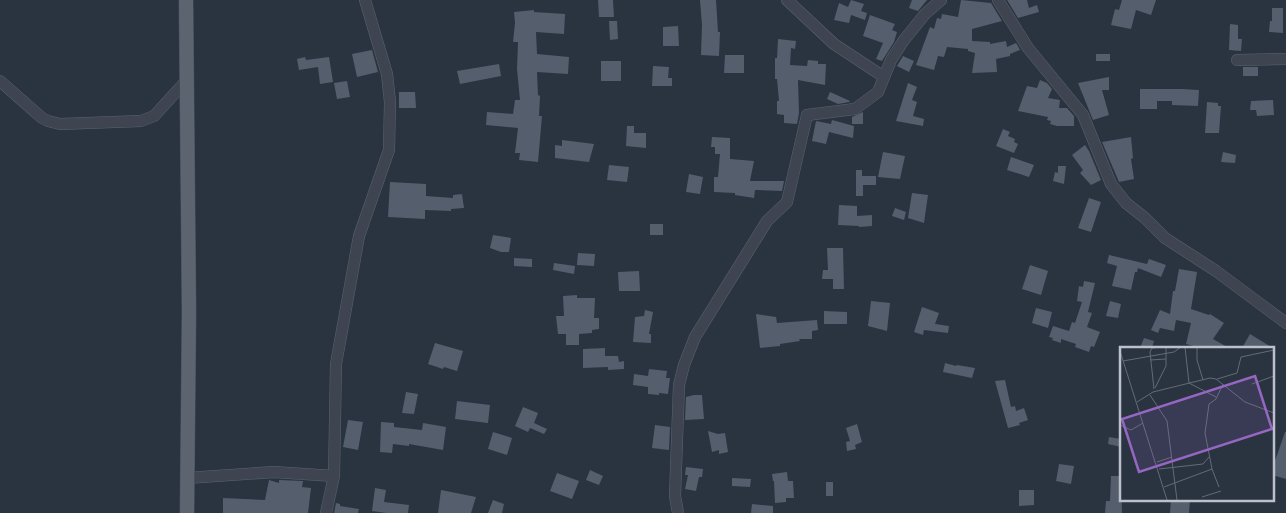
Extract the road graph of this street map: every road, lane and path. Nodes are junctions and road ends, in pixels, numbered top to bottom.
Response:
1 (186, 0) edge
2 (365, 0) edge
3 (787, 0) edge
4 (940, 0) edge
5 (998, 0) edge
6 (1286, 58) edge
7 (1237, 60) dead end
8 (884, 76) junction
9 (188, 80) junction
10 (0, 81) edge
11 (1286, 323) edge
12 (334, 476) junction
13 (187, 478) junction
14 (187, 513) edge
15 (326, 513) edge
16 (678, 513) edge

1 - 9 main road
2 - 12 street
3 - 8 street
4 - 8 street
5 - 11 street
6 - 7 street
8 - 16 street
9 - 10 street
9 - 13 main road
12 - 13 street
12 - 15 street
13 - 14 main road

